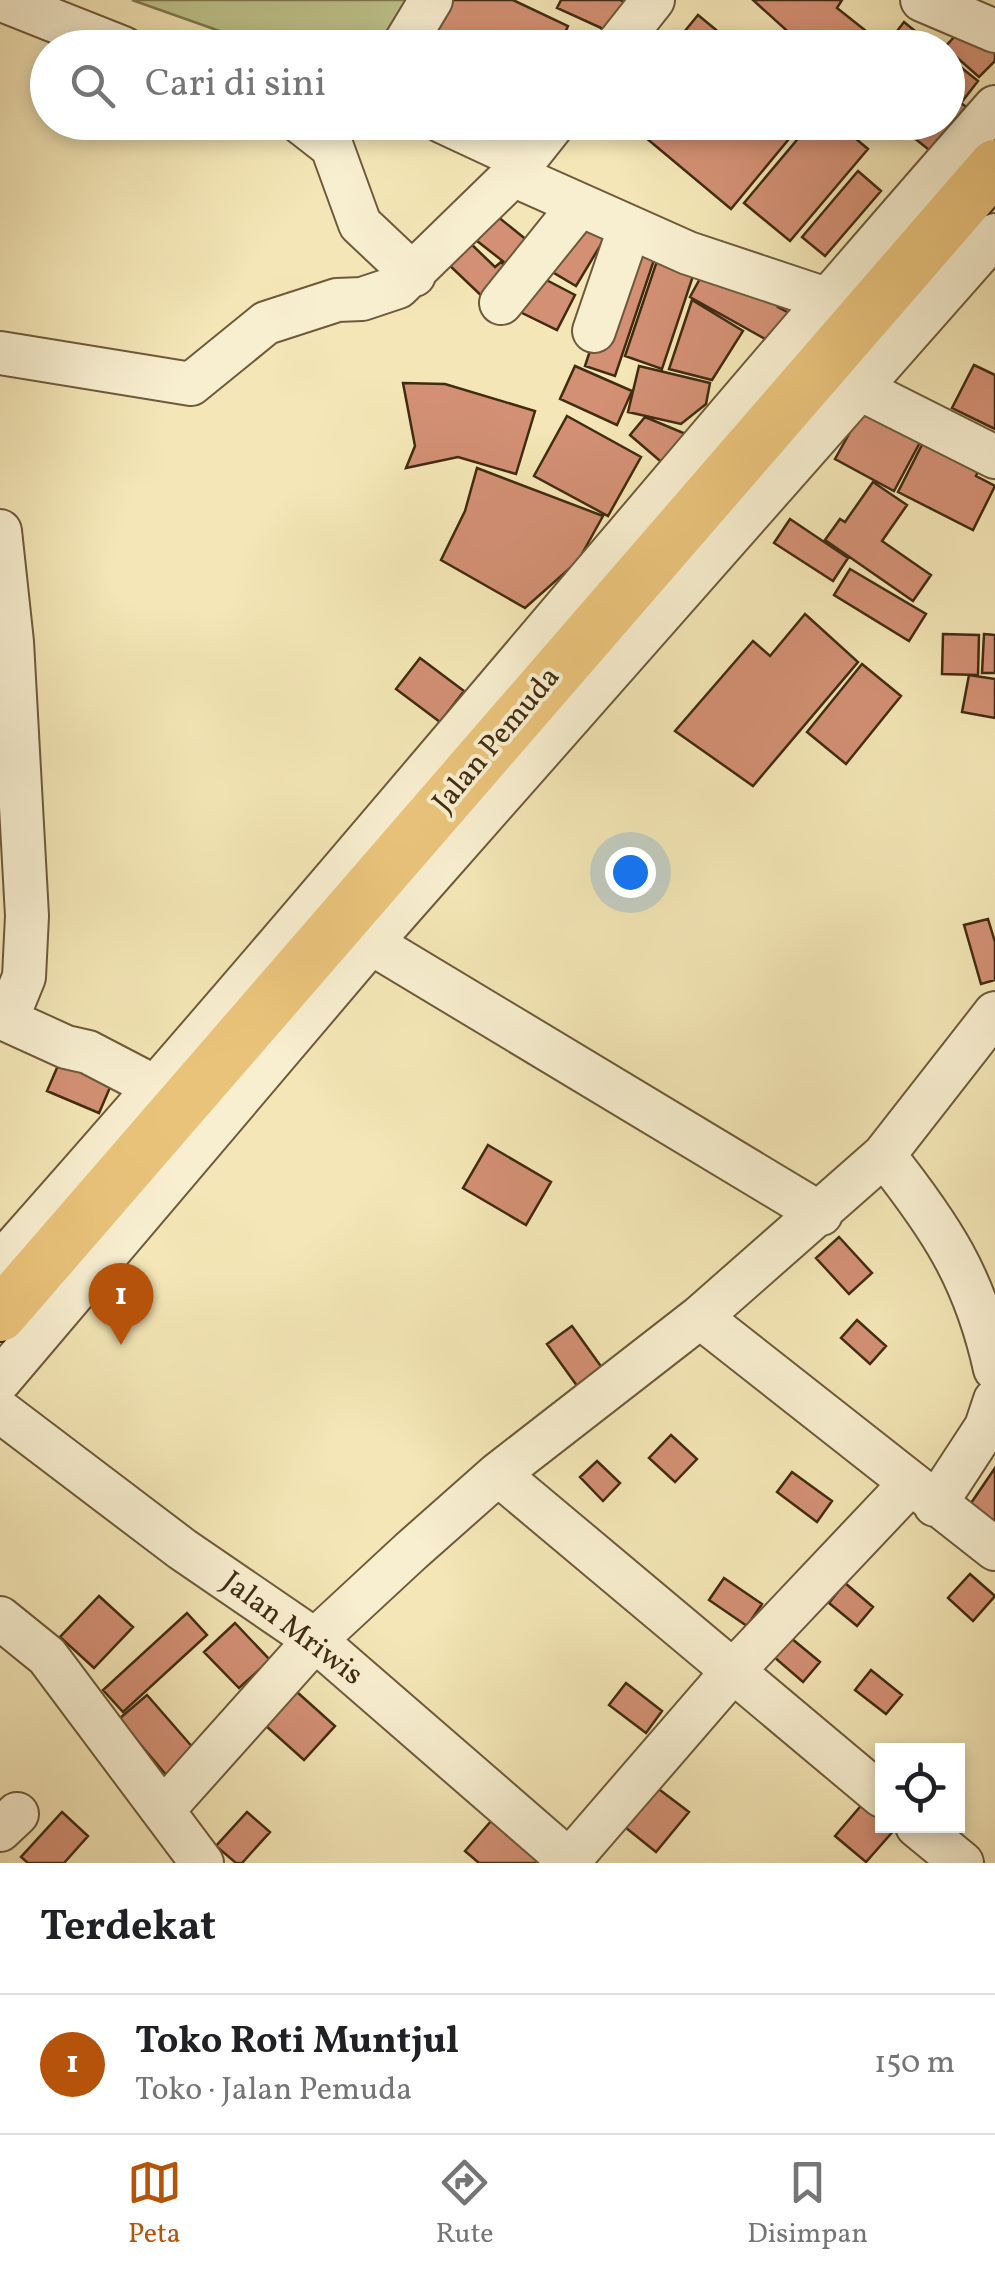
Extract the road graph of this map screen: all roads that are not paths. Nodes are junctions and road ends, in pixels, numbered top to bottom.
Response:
1 (2, 0) edge
2 (431, 0) edge
3 (653, 0) edge
4 (922, 0) edge
5 (78, 30) edge
6 (413, 30) edge
7 (629, 30) edge
8 (995, 31) edge
9 (995, 107) edge
10 (323, 140) edge
11 (473, 140) edge
12 (541, 140) edge
13 (995, 166) edge
14 (519, 167) junction
15 (579, 206) junction
16 (629, 229) junction
17 (995, 234) edge
18 (414, 275) junction
19 (826, 299) junction
20 (501, 303) dead end
21 (594, 332) dead end
22 (0, 353) edge
23 (842, 375) junction
24 (995, 457) edge
25 (0, 531) edge
26 (355, 935) junction
27 (4, 1018) edge
28 (982, 1029) edge
29 (168, 1098) junction
30 (884, 1155) junction
31 (821, 1214) junction
32 (0, 1264) edge
33 (0, 1315) edge
34 (700, 1317) junction
35 (995, 1368) edge
36 (0, 1380) edge
37 (995, 1400) edge
38 (0, 1411) edge
39 (498, 1474) junction
40 (922, 1495) junction
41 (995, 1549) edge
42 (0, 1618) edge
43 (314, 1640) junction
44 (733, 1671) junction
45 (875, 1790) edge
46 (163, 1810) junction
47 (926, 1833) edge
48 (569, 1862) edge
49 (202, 1863) edge
50 (962, 1863) edge

1 - 5 street
2 - 6 street
3 - 7 street
4 - 8 street
9 - 19 street
10 - 18 street
11 - 14 street
12 - 14 street
13 - 23 main road, Jalan Pemuda
14 - 15 street
14 - 18 street
15 - 16 street
15 - 20 street
16 - 19 street
16 - 21 street
17 - 23 street
18 - 22 street
19 - 29 street
23 - 24 street
23 - 26 main road, Jalan Pemuda
25 - 27 street
26 - 29 main road, Jalan Pemuda
26 - 31 street
26 - 36 street
27 - 29 street
28 - 30 street
29 - 32 street
29 - 33 main road, Jalan Pemuda
30 - 31 street
30 - 35 street
31 - 34 street
34 - 39 street
34 - 40 street
37 - 40 street
38 - 43 street, Jalan Mriwis
39 - 43 street
39 - 44 street
40 - 41 street
40 - 44 street
42 - 46 street
43 - 46 street
43 - 48 street, Jalan Mriwis
44 - 45 street
44 - 48 street
46 - 49 street
47 - 50 street

